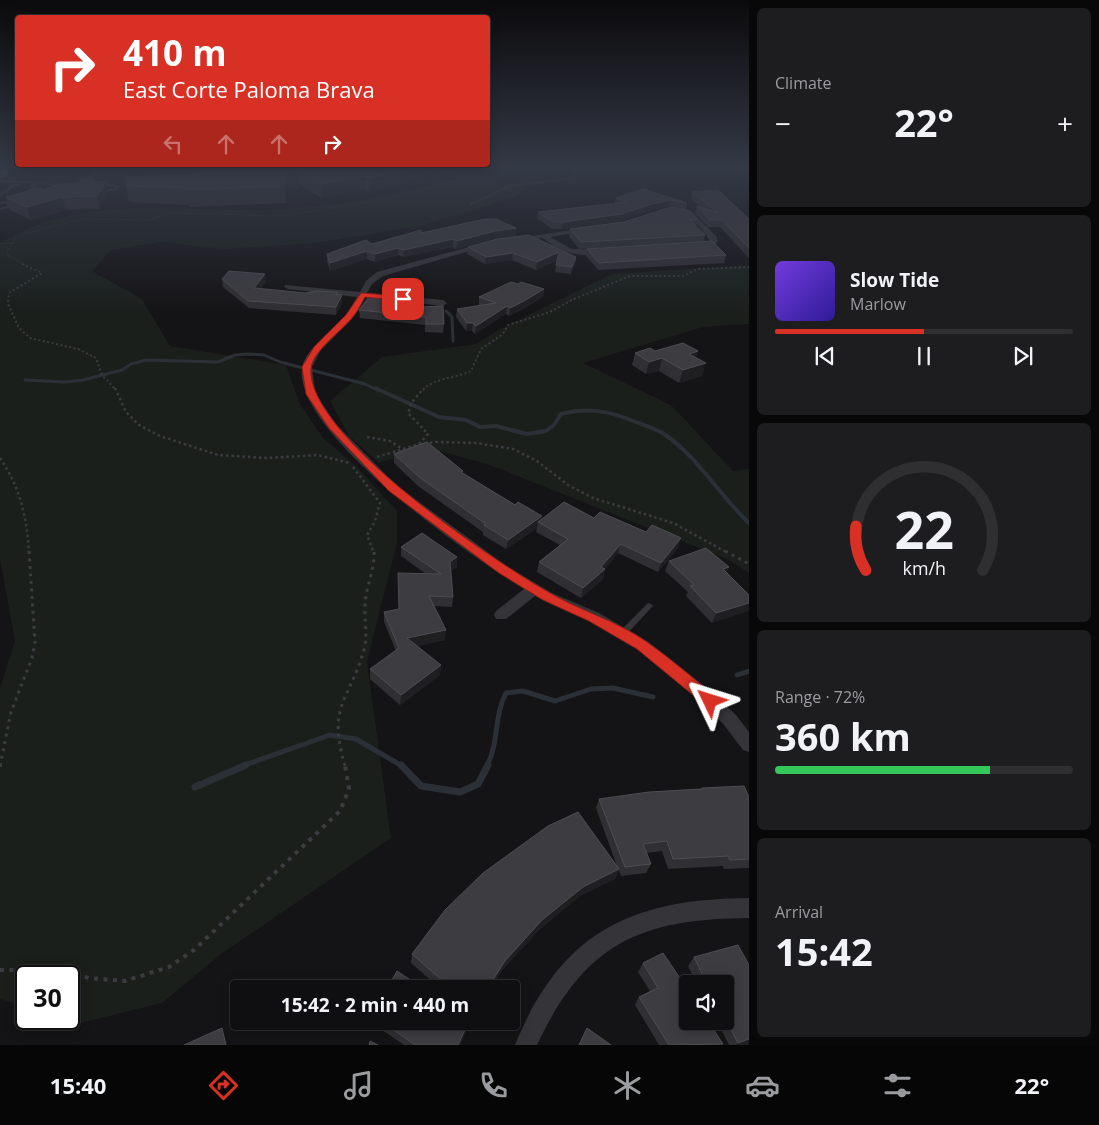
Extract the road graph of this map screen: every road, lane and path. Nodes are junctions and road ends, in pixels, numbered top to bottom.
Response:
1 (156, 218) edge
2 (692, 218) edge
3 (600, 228) edge
4 (544, 236) junction
5 (508, 240) edge
6 (495, 242) edge
7 (13, 243) junction
8 (0, 244) edge
9 (687, 246) edge
10 (607, 251) edge
11 (749, 267) edge
12 (288, 287) dead end
13 (363, 294) junction
14 (443, 303) dead end
15 (367, 437) dead end
16 (419, 444) junction
17 (404, 450) junction
18 (0, 458) edge
19 (375, 458) dead end
20 (749, 564) edge
21 (534, 589) junction
22 (650, 606) dead end
23 (501, 615) dead end
24 (622, 634) junction
25 (749, 745) edge
26 (0, 768) edge
27 (749, 908) edge
28 (0, 970) edge
29 (526, 1045) edge

1 - 7 path
2 - 9 street
3 - 4 street
4 - 5 street
4 - 10 street
6 - 13 street
7 - 8 path
7 - 28 path
11 - 16 path
12 - 13 street
13 - 14 street
13 - 21 street
15 - 17 path
16 - 17 path
16 - 20 path
17 - 19 path
18 - 26 path
21 - 23 street
21 - 24 street
22 - 24 lane
24 - 25 street
27 - 29 street

